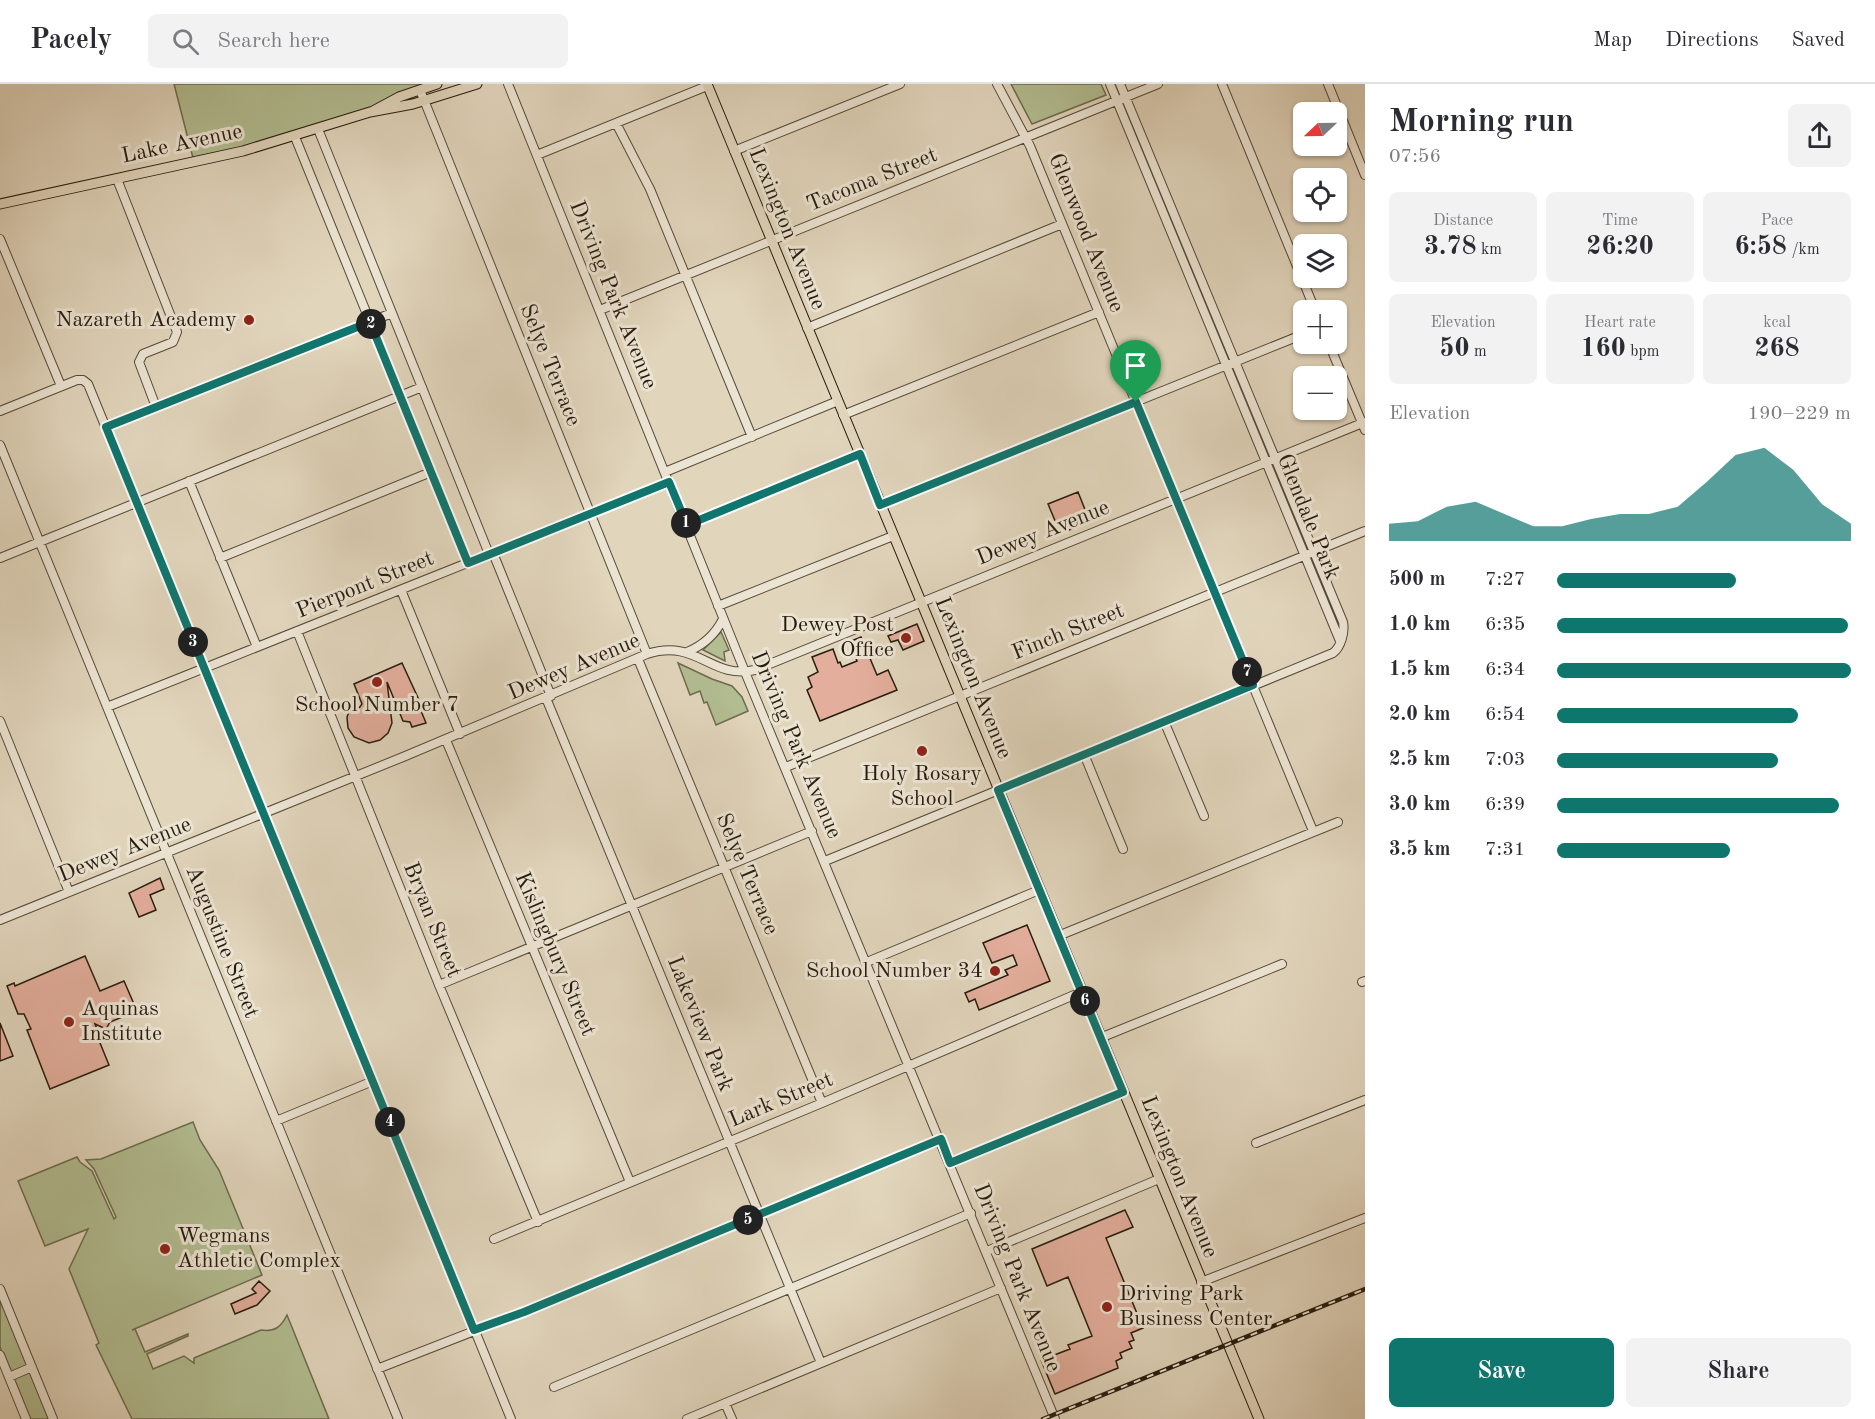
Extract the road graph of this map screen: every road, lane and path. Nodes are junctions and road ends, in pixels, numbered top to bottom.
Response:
1 (437, 84) edge
2 (477, 84) edge
3 (508, 84) edge
4 (900, 84) edge
5 (998, 84) edge
6 (1110, 84) edge
7 (1120, 84) edge
8 (1158, 84) edge
9 (1222, 84) edge
10 (1328, 84) edge
11 (707, 85) edge
12 (420, 90) junction
13 (1126, 97) junction
14 (1117, 100) junction
15 (424, 101) junction
16 (370, 112) junction
17 (616, 123) junction
18 (318, 129) junction
19 (295, 137) junction
20 (1026, 137) junction
21 (734, 151) junction
22 (537, 155) junction
23 (1365, 175) edge
24 (117, 179) junction
25 (0, 204) edge
26 (1062, 224) junction
27 (0, 239) edge
28 (771, 240) junction
29 (685, 275) junction
30 (1312, 300) edge
31 (600, 310) junction
32 (1099, 312) junction
33 (392, 313) junction
34 (370, 322) junction
35 (807, 328) junction
36 (1293, 338) edge
37 (1333, 354) edge
38 (1235, 362) junction
39 (1226, 365) junction
40 (61, 386) junction
41 (422, 387) junction
42 (400, 396) junction
43 (838, 401) junction
44 (1136, 402) junction
45 (156, 407) junction
46 (0, 411) edge
47 (843, 415) junction
48 (1364, 425) edge
49 (106, 427) junction
50 (752, 437) junction
51 (0, 445) edge
52 (860, 454) junction
53 (1275, 459) junction
54 (1266, 462) junction
55 (431, 472) junction
56 (665, 472) junction
57 (189, 481) junction
58 (669, 482) junction
59 (1176, 499) junction
60 (136, 503) junction
61 (880, 505) junction
62 (591, 513) junction
63 (687, 525) junction
64 (1365, 531) edge
65 (893, 536) junction
66 (39, 542) junction
67 (1314, 552) junction
68 (491, 554) junction
69 (1305, 556) junction
70 (0, 558) edge
71 (220, 558) junction
72 (468, 563) junction
73 (401, 590) junction
74 (1215, 592) junction
75 (920, 602) junction
76 (718, 606) junction
77 (723, 619) junction
78 (297, 631) junction
79 (1340, 641) junction
80 (257, 647) junction
81 (687, 652) junction
82 (647, 654) junction
83 (638, 659) junction
84 (204, 669) junction
85 (745, 672) junction
86 (1253, 685) junction
87 (959, 696) junction
88 (549, 697) junction
89 (107, 707) junction
90 (0, 721) edge
91 (1164, 722) junction
92 (460, 734) junction
93 (446, 740) junction
94 (1084, 754) junction
95 (786, 767) junction
96 (355, 777) junction
97 (998, 790) junction
98 (262, 814) junction
99 (1203, 816) dead end
100 (1338, 822) dead end
101 (813, 831) junction
102 (1313, 831) junction
103 (1124, 849) dead end
104 (166, 853) junction
105 (825, 861) junction
106 (725, 867) junction
107 (1039, 890) junction
108 (69, 892) junction
109 (632, 906) junction
110 (0, 920) edge
111 (1058, 936) junction
112 (532, 947) junction
113 (867, 962) junction
114 (1282, 964) dead end
115 (439, 985) junction
116 (1081, 992) junction
117 (1101, 1038) junction
118 (910, 1066) junction
119 (373, 1081) junction
120 (1123, 1092) junction
121 (1365, 1100) edge
122 (822, 1103) junction
123 (276, 1121) junction
124 (941, 1139) junction
125 (729, 1142) junction
126 (1256, 1143) dead end
127 (950, 1163) junction
128 (1159, 1179) junction
129 (630, 1182) junction
130 (971, 1213) junction
131 (760, 1215) junction
132 (1365, 1218) edge
133 (538, 1222) junction
134 (494, 1239) dead end
135 (987, 1251) junction
136 (1201, 1282) junction
137 (790, 1288) junction
138 (1001, 1288) junction
139 (0, 1289) edge
140 (474, 1330) junction
141 (0, 1355) edge
142 (821, 1363) junction
143 (32, 1367) junction
144 (377, 1369) junction
145 (9, 1377) junction
146 (554, 1387) dead end
147 (725, 1403) junction
148 (26, 1419) edge
149 (53, 1419) edge
150 (398, 1419) edge
151 (510, 1419) edge
152 (687, 1419) edge
153 (732, 1419) edge
154 (1055, 1419) edge
155 (1259, 1419) edge

1 - 12 main road, Lake Avenue
2 - 15 main road, Lake Avenue
3 - 22 street, Driving Park Avenue
4 - 21 street
5 - 20 street, Glenwood Avenue
6 - 14 street, Glendale Park
7 - 13 street, Glendale Park
8 - 13 street, Tacoma Street
9 - 30 street
10 - 23 street
11 - 17 street
11 - 21 main road, Lexington Avenue
12 - 15 street, Selye Terrace
12 - 16 main road, Lake Avenue
13 - 14 street, Tacoma Street
13 - 38 street, Glendale Park
14 - 20 street, Tacoma Street
14 - 39 street, Glendale Park
15 - 16 main road, Lake Avenue
15 - 62 street, Selye Terrace
16 - 18 main road, Lake Avenue
17 - 22 street
17 - 29 street
18 - 19 main road, Lake Avenue
18 - 33 street, Lakeview Park
19 - 24 main road, Lake Avenue
19 - 34 street
20 - 26 street, Glenwood Avenue
20 - 28 street, Tacoma Street
21 - 28 main road, Lexington Avenue
22 - 31 street, Driving Park Avenue
24 - 25 main road, Lake Avenue
24 - 45 street
26 - 32 street, Glenwood Avenue
26 - 35 street
27 - 40 street
28 - 29 street, Tacoma Street
28 - 35 main road, Lexington Avenue
29 - 31 street, Tacoma Street
29 - 50 street
31 - 56 street, Driving Park Avenue
32 - 44 street, Glenwood Avenue
32 - 47 street
33 - 34 street
33 - 41 street, Lakeview Park
34 - 42 street
34 - 45 street
35 - 43 main road, Lexington Avenue
36 - 38 street
37 - 48 street
38 - 39 street
38 - 53 street, Glendale Park
39 - 44 street
39 - 54 street, Glendale Park
40 - 46 street
40 - 49 street
41 - 42 street
41 - 68 street, Lakeview Park
42 - 55 street
42 - 57 street
43 - 47 main road, Lexington Avenue
43 - 50 street
44 - 59 street, Glenwood Avenue
44 - 61 street
45 - 49 street
47 - 52 main road, Lexington Avenue
48 - 53 street, Dewey Avenue
49 - 60 street
50 - 56 street
51 - 66 street, Augustine Street
52 - 61 main road, Lexington Avenue
52 - 63 street
53 - 54 street, Dewey Avenue
53 - 67 street, Glendale Park
54 - 59 street, Dewey Avenue
54 - 69 street, Glendale Park
55 - 71 street
55 - 72 street
56 - 58 street, Driving Park Avenue
57 - 60 street
57 - 71 street
58 - 62 street, Pierpont Street
58 - 63 street, Driving Park Avenue
59 - 74 street, Glenwood Avenue
59 - 75 street, Dewey Avenue
60 - 66 street
60 - 84 street
61 - 65 main road, Lexington Avenue
62 - 68 street, Pierpont Street
62 - 82 street, Selye Terrace
63 - 76 street, Driving Park Avenue
64 - 67 street, Finch Street
65 - 75 main road, Lexington Avenue
65 - 76 street
66 - 70 street
66 - 89 street, Augustine Street
67 - 69 street, Finch Street
67 - 79 street, Glendale Park
68 - 72 street, Pierpont Street
68 - 88 street, Lakeview Park
69 - 74 street, Finch Street
69 - 79 street, Glendale Park
71 - 80 street
72 - 73 street, Pierpont Street
73 - 78 street, Pierpont Street
73 - 92 street
74 - 86 street, Glenwood Avenue
74 - 87 street, Finch Street
75 - 85 street, Dewey Avenue
75 - 87 main road, Lexington Avenue
76 - 77 street, Driving Park Avenue
77 - 81 street
77 - 85 street, Driving Park Avenue
78 - 80 street, Pierpont Street
78 - 96 street, Bryan Street
79 - 86 street
80 - 84 street, Pierpont Street
81 - 82 street, Dewey Avenue
81 - 85 street, Dewey Avenue
82 - 83 street, Dewey Avenue
83 - 88 street, Dewey Avenue
83 - 106 street, Selye Terrace
84 - 89 street, Pierpont Street
84 - 98 street
85 - 95 street, Driving Park Avenue
86 - 91 street
86 - 102 street, Glenwood Avenue
87 - 95 street, Finch Street
87 - 97 main road, Lexington Avenue
88 - 92 street, Dewey Avenue
88 - 109 street, Lakeview Park
89 - 104 street, Augustine Street
90 - 108 street
91 - 94 street
91 - 99 street
92 - 93 street, Dewey Avenue
93 - 96 street, Dewey Avenue
93 - 112 street, Kislingbury Street
94 - 97 street
94 - 103 street
95 - 101 street, Driving Park Avenue
96 - 98 street, Dewey Avenue
96 - 115 street, Bryan Street
97 - 105 street
97 - 107 main road, Lexington Avenue
98 - 104 street, Dewey Avenue
98 - 119 street
100 - 102 street
101 - 105 street, Driving Park Avenue
101 - 106 street
102 - 111 street
104 - 108 street, Dewey Avenue
104 - 123 street, Augustine Street
105 - 113 street, Driving Park Avenue
106 - 109 street
106 - 122 street, Selye Terrace
107 - 111 main road, Lexington Avenue
107 - 113 street
108 - 110 street, Dewey Avenue
109 - 112 street
109 - 125 street, Lakeview Park
111 - 116 main road, Lexington Avenue
112 - 115 street
112 - 129 street, Kislingbury Street
113 - 118 street, Driving Park Avenue
114 - 117 street
115 - 133 street, Bryan Street
116 - 117 main road, Lexington Avenue
116 - 118 street, Lark Street
117 - 120 main road, Lexington Avenue
118 - 122 street, Lark Street
118 - 124 street, Driving Park Avenue
119 - 123 street
119 - 140 street
120 - 127 street
120 - 128 main road, Lexington Avenue
121 - 126 street
122 - 125 street, Lark Street
123 - 144 street, Augustine Street
124 - 127 street, Driving Park Avenue
124 - 131 street
125 - 129 street, Lark Street
125 - 131 street, Lakeview Park
127 - 130 street, Driving Park Avenue
128 - 135 street
128 - 136 main road, Lexington Avenue
129 - 133 street, Lark Street
130 - 135 street, Driving Park Avenue
130 - 137 street
131 - 137 street, Lakeview Park
131 - 140 street
132 - 136 street
133 - 134 street, Lark Street
135 - 138 street, Driving Park Avenue
136 - 155 main road, Lexington Avenue
137 - 142 street, Lakeview Park
137 - 146 street
138 - 142 street
138 - 154 street, Driving Park Avenue
139 - 143 street
140 - 144 street
140 - 151 street
141 - 145 street
142 - 147 street
143 - 145 street
143 - 149 street
144 - 150 street, Augustine Street
145 - 148 street
147 - 152 street
147 - 153 street

